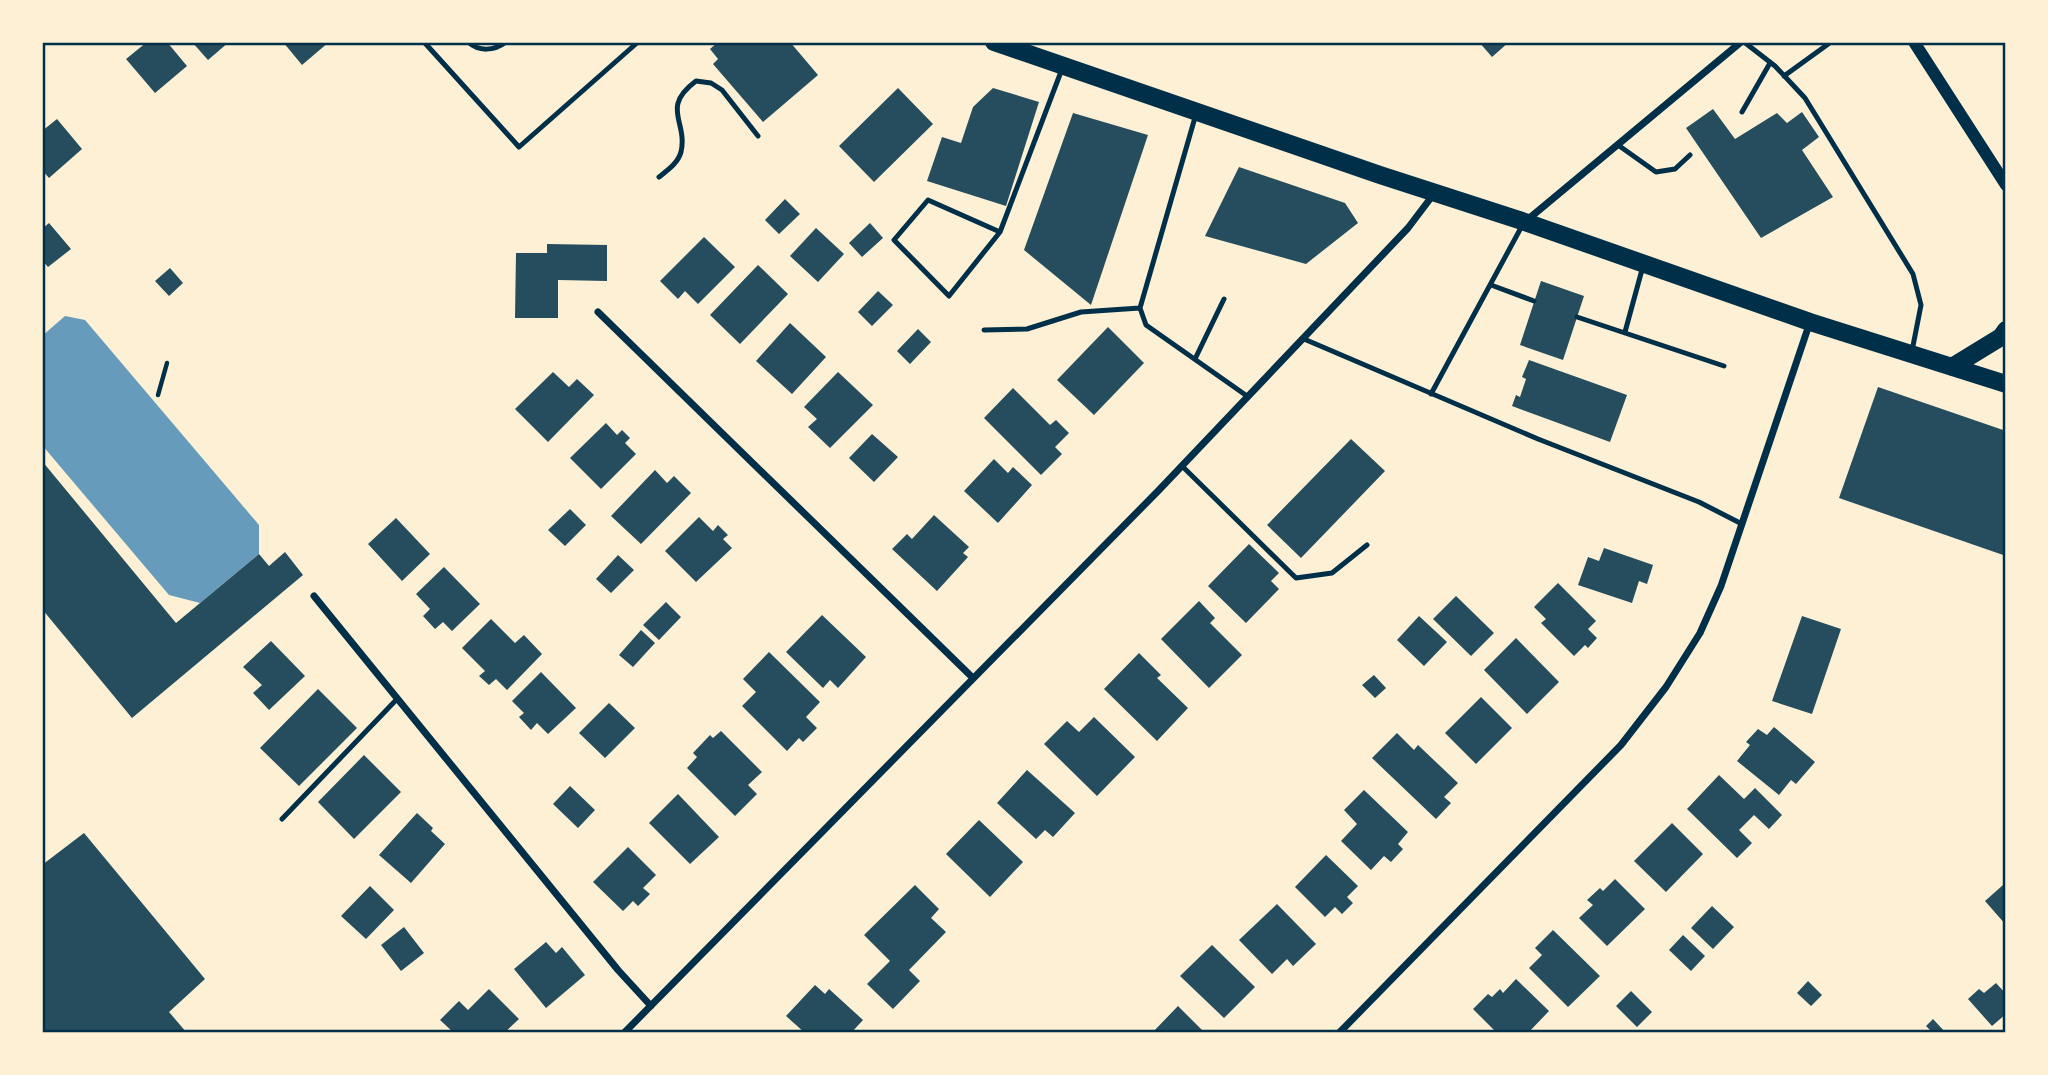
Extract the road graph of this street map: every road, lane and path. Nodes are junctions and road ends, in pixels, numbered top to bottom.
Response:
1 (424, 42) edge
2 (468, 42) edge
3 (506, 42) edge
4 (638, 42) edge
5 (994, 42) edge
6 (1743, 42) edge
7 (1831, 42) edge
8 (1914, 42) edge
9 (1770, 63) junction
10 (1063, 66) junction
11 (1784, 76) junction
12 (1196, 112) junction
13 (1742, 112) dead end
14 (758, 136) dead end
15 (1618, 145) junction
16 (1690, 155) dead end
17 (659, 177) dead end
18 (2006, 186) edge
19 (1436, 192) junction
20 (1525, 222) junction
21 (1000, 232) junction
22 (1644, 263) junction
23 (1490, 285) junction
24 (1224, 299) dead end
25 (1534, 301) dead end
26 (1140, 308) junction
27 (598, 312) dead end
28 (1577, 317) dead end
29 (1810, 322) junction
30 (2006, 330) edge
31 (984, 331) dead end
32 (1625, 332) junction
33 (1304, 339) junction
34 (1911, 354) junction
35 (1195, 359) junction
36 (167, 363) dead end
37 (1724, 366) dead end
38 (1952, 367) junction
39 (2006, 384) edge
40 (1431, 394) junction
41 (158, 395) dead end
42 (1247, 396) junction
43 (1182, 466) junction
44 (1742, 524) junction
45 (1367, 545) dead end
46 (314, 596) dead end
47 (973, 678) junction
48 (398, 698) junction
49 (282, 819) dead end
50 (651, 1006) junction
51 (624, 1033) edge
52 (1339, 1033) edge

1 - 4 lane
2 - 3 lane
5 - 10 main road
6 - 9 lane
6 - 15 street
7 - 11 lane
8 - 18 street
9 - 11 lane
9 - 13 lane
10 - 12 main road
10 - 21 lane
11 - 34 lane
12 - 19 main road
12 - 26 lane
14 - 17 lane
15 - 16 lane
15 - 20 street
19 - 20 main road
19 - 33 street
20 - 22 main road
20 - 23 lane
21 - 21 lane
22 - 29 main road
22 - 32 lane
23 - 25 lane
23 - 40 lane
24 - 35 lane
26 - 31 lane
26 - 35 lane
27 - 47 street
28 - 32 lane
29 - 34 main road
29 - 44 street
30 - 38 main road
32 - 37 lane
33 - 40 lane
33 - 42 street
34 - 38 main road
35 - 42 lane
36 - 41 path
38 - 39 main road
40 - 44 lane
42 - 43 street
43 - 45 lane
43 - 47 street
44 - 52 street
46 - 48 street
47 - 50 street
48 - 49 lane
48 - 50 street
50 - 51 street

